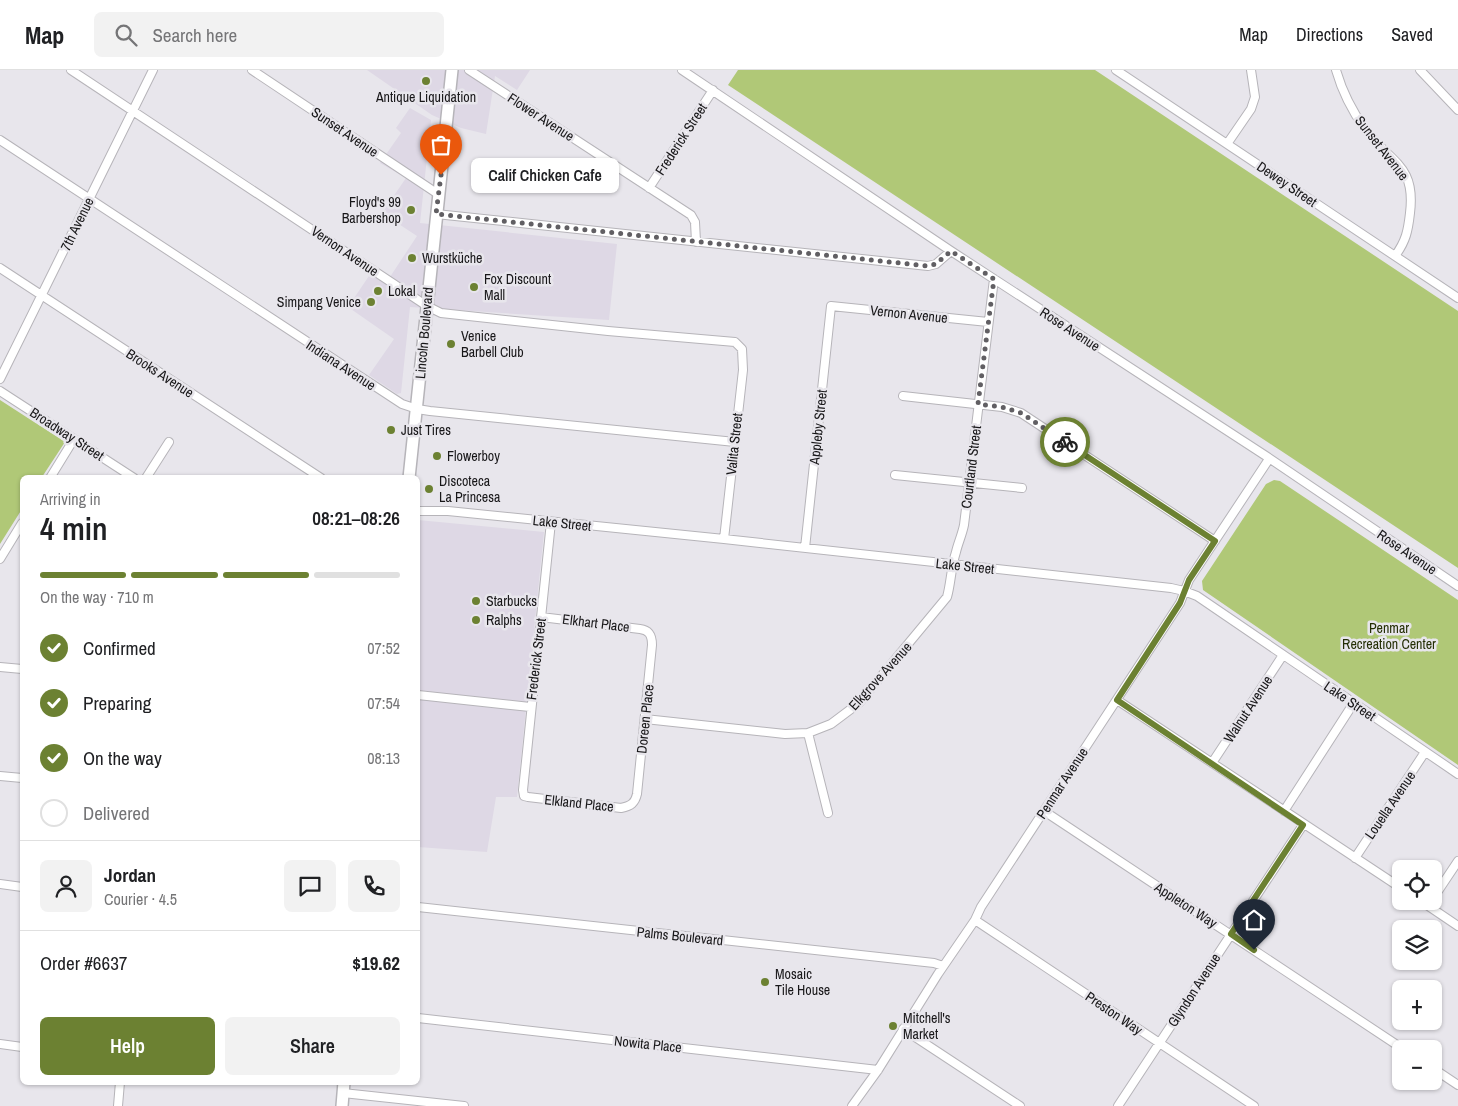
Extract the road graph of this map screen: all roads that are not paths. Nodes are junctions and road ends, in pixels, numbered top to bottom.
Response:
1 (71, 70) edge
2 (153, 70) edge
3 (252, 70) edge
4 (452, 70) edge
5 (469, 70) edge
6 (682, 70) edge
7 (1116, 70) edge
8 (1251, 70) edge
9 (1336, 70) edge
10 (1420, 70) edge
11 (713, 90) junction
12 (1458, 110) edge
13 (133, 111) junction
14 (0, 140) edge
15 (1227, 144) junction
16 (649, 188) junction
17 (438, 194) junction
18 (89, 199) junction
19 (436, 214) junction
20 (696, 242) junction
21 (951, 251) junction
22 (1395, 256) junction
23 (0, 268) edge
24 (994, 279) junction
25 (42, 295) junction
26 (1457, 295) edge
27 (427, 306) junction
28 (830, 306) joint
29 (988, 322) junction
30 (742, 349) joint
31 (0, 379) edge
32 (0, 390) edge
33 (903, 396) dead end
34 (978, 404) junction
35 (417, 409) junction
36 (74, 439) junction
37 (169, 442) dead end
38 (735, 442) junction
39 (1269, 459) junction
40 (52, 475) edge
41 (129, 475) edge
42 (148, 475) edge
43 (316, 475) edge
44 (409, 475) edge
45 (895, 475) dead end
46 (969, 482) junction
47 (1022, 488) dead end
48 (420, 511) edge
49 (551, 522) junction
50 (20, 526) edge
51 (724, 539) junction
52 (1215, 541) junction
53 (805, 548) junction
54 (0, 559) edge
55 (954, 564) junction
56 (1458, 586) edge
57 (1184, 591) junction
58 (541, 617) junction
59 (650, 633) joint
60 (1283, 655) junction
61 (0, 666) edge
62 (20, 668) edge
63 (420, 696) edge
64 (1117, 700) junction
65 (1353, 704) junction
66 (530, 707) junction
67 (645, 719) junction
68 (808, 733) junction
69 (1425, 752) junction
70 (1212, 763) junction
71 (1458, 774) edge
72 (0, 776) edge
73 (20, 778) edge
74 (524, 796) joint
75 (633, 804) joint
76 (1044, 811) junction
77 (1284, 811) junction
78 (828, 813) dead end
79 (1303, 825) junction
80 (1355, 858) junction
81 (1458, 861) edge
82 (1392, 882) edge
83 (0, 884) edge
84 (1442, 884) edge
85 (20, 887) edge
86 (420, 907) edge
87 (1436, 910) edge
88 (974, 920) junction
89 (1458, 926) edge
90 (1231, 934) junction
91 (943, 966) junction
92 (420, 1018) edge
93 (904, 1029) junction
94 (1392, 1042) edge
95 (1159, 1043) junction
96 (0, 1044) edge
97 (20, 1047) edge
98 (878, 1070) junction
99 (1442, 1074) edge
100 (120, 1085) edge
101 (1458, 1085) edge
102 (344, 1088) edge
103 (118, 1106) edge
104 (342, 1106) edge
105 (464, 1106) edge
106 (852, 1106) edge
107 (1020, 1106) edge
108 (1118, 1106) edge
109 (1254, 1106) edge

1 - 13 street, Vernon Avenue
2 - 13 street, 7th Avenue
3 - 17 street, Sunset Avenue
4 - 17 highway, Lincoln Boulevard
5 - 16 street, Flower Avenue
6 - 11 street, Rose Avenue
7 - 15 street, Dewey Street
8 - 15 street
9 - 22 street, Sunset Avenue
10 - 12 street
11 - 16 street, Frederick Street
11 - 21 street, Rose Avenue
13 - 18 street, 7th Avenue
13 - 27 street, Vernon Avenue
14 - 18 street, Indiana Avenue
15 - 22 street, Dewey Street
16 - 20 street, Flower Avenue
17 - 19 highway, Lincoln Boulevard
18 - 25 street, 7th Avenue
18 - 35 street, Indiana Avenue
19 - 20 street
19 - 27 highway, Lincoln Boulevard
20 - 21 street
21 - 24 street, Rose Avenue
22 - 26 street, Dewey Street
23 - 25 street, Brooks Avenue
24 - 29 street, Courtland Street
24 - 39 street, Rose Avenue
25 - 31 street, 7th Avenue
25 - 43 street, Brooks Avenue
27 - 30 street, Vernon Avenue
27 - 35 highway, Lincoln Boulevard
28 - 29 street, Vernon Avenue
28 - 53 street, Appleby Street
29 - 34 street, Courtland Street
30 - 38 street, Valita Street
32 - 36 street, Broadway Street
33 - 34 street
34 - 46 street, Courtland Street
34 - 52 street
35 - 38 street, Indiana Avenue
35 - 44 highway, Lincoln Boulevard
36 - 40 street
36 - 41 street, Broadway Street
37 - 42 street
38 - 51 street, Valita Street
39 - 52 street, Penmar Avenue
39 - 56 street, Rose Avenue
45 - 46 street
46 - 47 street
46 - 55 street, Courtland Street
48 - 49 street, Lake Street
49 - 51 street, Lake Street
49 - 58 street, Frederick Street
50 - 54 street
51 - 53 street, Lake Street
52 - 57 street, Penmar Avenue
53 - 55 street, Lake Street
55 - 57 street, Lake Street
55 - 68 street, Elkgrove Avenue
57 - 60 street, Lake Street
57 - 64 street, Penmar Avenue
58 - 59 street, Elkhart Place
58 - 66 street, Frederick Street
59 - 67 street, Doreen Place
60 - 65 street, Lake Street
60 - 70 street, Walnut Avenue
61 - 62 street
63 - 66 street
64 - 70 street
64 - 76 street, Penmar Avenue
65 - 69 street, Lake Street
65 - 77 street
66 - 74 street, Frederick Street
67 - 68 street, Elkgrove Avenue
67 - 75 street, Doreen Place
68 - 78 street
69 - 71 street, Lake Street
69 - 80 street, Louella Avenue
70 - 77 street
72 - 73 street
74 - 75 street, Elkland Place
76 - 88 street, Penmar Avenue
76 - 90 street, Appleton Way
77 - 79 street
79 - 80 street
79 - 90 street, Glyndon Avenue
80 - 82 street
81 - 84 street
83 - 85 street
86 - 91 street, Palms Boulevard
87 - 89 street
88 - 91 street, Penmar Avenue
88 - 95 street, Preston Way
90 - 94 street, Appleton Way
90 - 95 street, Glyndon Avenue
91 - 93 street, Penmar Avenue
92 - 98 street, Nowita Place
93 - 98 street, Penmar Avenue
93 - 107 street
95 - 108 street, Glyndon Avenue
95 - 109 street, Preston Way
96 - 97 street
98 - 106 street, Penmar Avenue
99 - 101 street
100 - 103 street
102 - 104 highway
102 - 105 street

